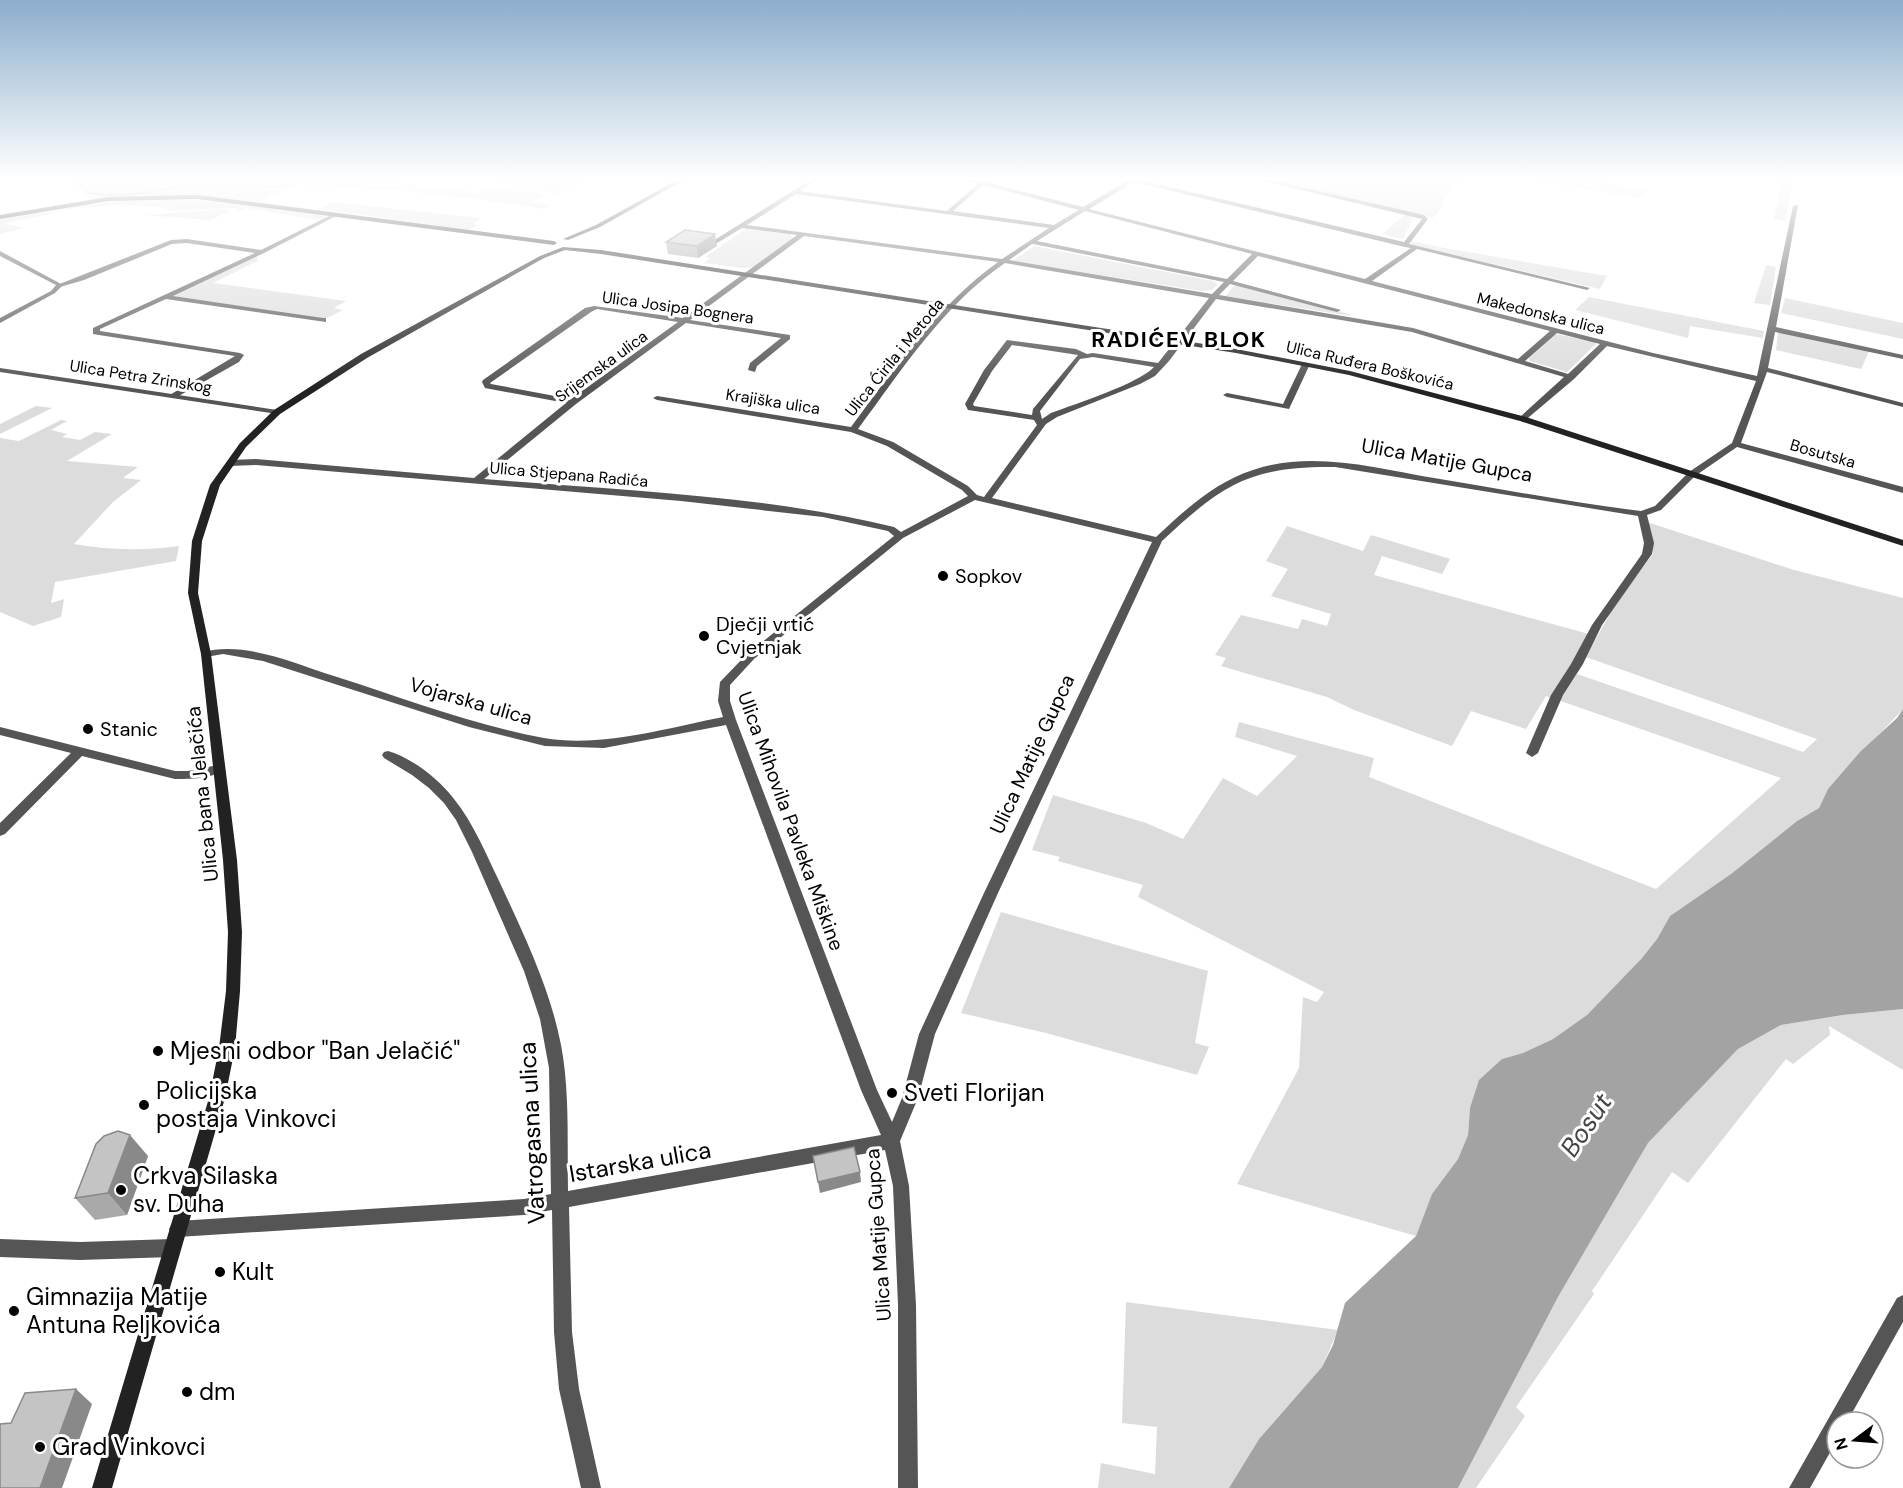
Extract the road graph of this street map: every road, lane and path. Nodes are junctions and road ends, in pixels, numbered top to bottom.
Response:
1 (153, 249) edge
2 (245, 249) edge
3 (267, 249) edge
4 (550, 249) edge
5 (564, 249) edge
6 (570, 249) edge
7 (596, 249) edge
8 (783, 249) edge
9 (919, 249) edge
10 (1023, 249) edge
11 (1066, 249) edge
12 (1243, 249) edge
13 (1413, 249) edge
14 (1421, 249) edge
15 (1789, 249) edge
16 (262, 252) junction
17 (601, 252) junction
18 (0, 253) edge
19 (1257, 253) junction
20 (542, 257) junction
21 (1005, 261) junction
22 (748, 276) junction
23 (1227, 281) junction
24 (1366, 282) junction
25 (60, 285) junction
26 (1587, 288) dead end
27 (1214, 296) junction
28 (165, 297) junction
29 (951, 306) junction
30 (322, 320) dead end
31 (686, 320) junction
32 (0, 321) edge
33 (1773, 329) junction
34 (1413, 330) junction
35 (1555, 331) junction
36 (1179, 341) junction
37 (1606, 343) junction
38 (1084, 355) junction
39 (1903, 357) edge
40 (1520, 362) junction
41 (1306, 364) junction
42 (1160, 366) junction
43 (1764, 369) junction
44 (0, 370) edge
45 (752, 370) dead end
46 (1571, 377) junction
47 (1759, 379) junction
48 (1227, 395) dead end
49 (172, 396) junction
50 (657, 398) dead end
51 (573, 402) junction
52 (1903, 405) edge
53 (277, 412) junction
54 (1523, 419) junction
55 (1039, 421) junction
56 (853, 430) junction
57 (1736, 444) junction
58 (230, 463) junction
59 (1692, 474) junction
60 (475, 481) junction
61 (1903, 490) edge
62 (974, 497) junction
63 (987, 499) junction
64 (1642, 514) junction
65 (900, 536) junction
66 (1158, 540) junction
67 (1903, 543) edge
68 (206, 654) junction
69 (730, 720) junction
70 (0, 731) edge
71 (79, 752) junction
72 (1532, 753) dead end
73 (388, 755) dead end
74 (219, 769) junction
75 (0, 831) edge
76 (892, 1141) junction
77 (561, 1200) junction
78 (178, 1229) junction
79 (0, 1248) edge
80 (172, 1248) junction
81 (1903, 1304) edge
82 (102, 1488) edge
83 (591, 1488) edge
84 (908, 1488) edge
85 (1799, 1488) edge

1 - 25 street
2 - 16 street
3 - 16 street
4 - 20 main road, Ulica bana Jelačića
5 - 20 main road, Ulica bana Jelačića
6 - 17 main road, Ulica Ruđera Boškovića
7 - 17 main road, Ulica Ruđera Boškovića
8 - 22 street, Srijemska ulica
9 - 21 street
10 - 21 street, Ulica Ćirila i Metoda
11 - 23 street
12 - 19 street, Makedonska ulica
13 - 24 street
14 - 26 street
15 - 33 street
16 - 28 street
17 - 22 main road, Ulica Ruđera Boškovića
18 - 25 street
19 - 23 street
19 - 24 street, Makedonska ulica
20 - 53 main road, Ulica bana Jelačića
21 - 27 street
21 - 29 street, Ulica Ćirila i Metoda
22 - 29 main road, Ulica Ruđera Boškovića
22 - 31 street, Srijemska ulica
23 - 27 street
23 - 34 street
24 - 35 street, Makedonska ulica
25 - 32 street
27 - 34 street
27 - 36 street
28 - 30 street
28 - 49 street
29 - 36 main road, Ulica Ruđera Boškovića
29 - 56 street, Ulica Ćirila i Metoda
31 - 45 street, Ulica Josipa Bognera
31 - 51 street, Srijemska ulica
31 - 51 street, Ulica Josipa Bognera
33 - 39 street
33 - 43 street
34 - 40 street
35 - 37 street, Makedonska ulica
35 - 40 street
36 - 41 main road, Ulica Ruđera Boškovića
36 - 42 street
37 - 46 street
37 - 47 street, Makedonska ulica
38 - 42 street
38 - 55 street
38 - 55 street
40 - 46 street
41 - 48 street
41 - 54 main road, Ulica Ruđera Boškovića
42 - 55 street
43 - 47 street
43 - 52 street
44 - 49 street, Ulica Petra Zrinskog
46 - 54 street
47 - 57 street
49 - 53 street, Ulica Petra Zrinskog
50 - 56 street, Krajiška ulica
51 - 60 street, Srijemska ulica
53 - 58 main road, Ulica bana Jelačića
54 - 59 main road, Ulica Ruđera Boškovića
55 - 63 street
56 - 62 street, Krajiška ulica
57 - 59 street
57 - 61 street, Bosutska
58 - 60 street, Ulica Stjepana Radića
58 - 68 main road, Ulica bana Jelačića
59 - 64 street
59 - 67 main road, Ulica Ruđera Boškovića
60 - 65 street, Ulica Stjepana Radića
62 - 63 street
62 - 65 street, Ulica Mihovila Pavleka Miškine
63 - 66 street
64 - 66 street, Ulica Matije Gupca
64 - 72 street
65 - 69 street, Ulica Mihovila Pavleka Miškine
66 - 76 street, Ulica Matije Gupca
68 - 69 street, Vojarska ulica
68 - 74 main road, Ulica bana Jelačića
69 - 76 street, Ulica Mihovila Pavleka Miškine
70 - 71 street
71 - 74 street
71 - 75 street
73 - 77 street, Vatrogasna ulica
74 - 78 main road, Ulica bana Jelačića
76 - 77 street, Istarska ulica
76 - 84 street, Ulica Matije Gupca
77 - 78 street, Istarska ulica
77 - 83 street, Vatrogasna ulica
78 - 80 main road, Ulica bana Jelačića
79 - 80 street
80 - 82 main road, Ulica bana Jelačića
81 - 85 street

